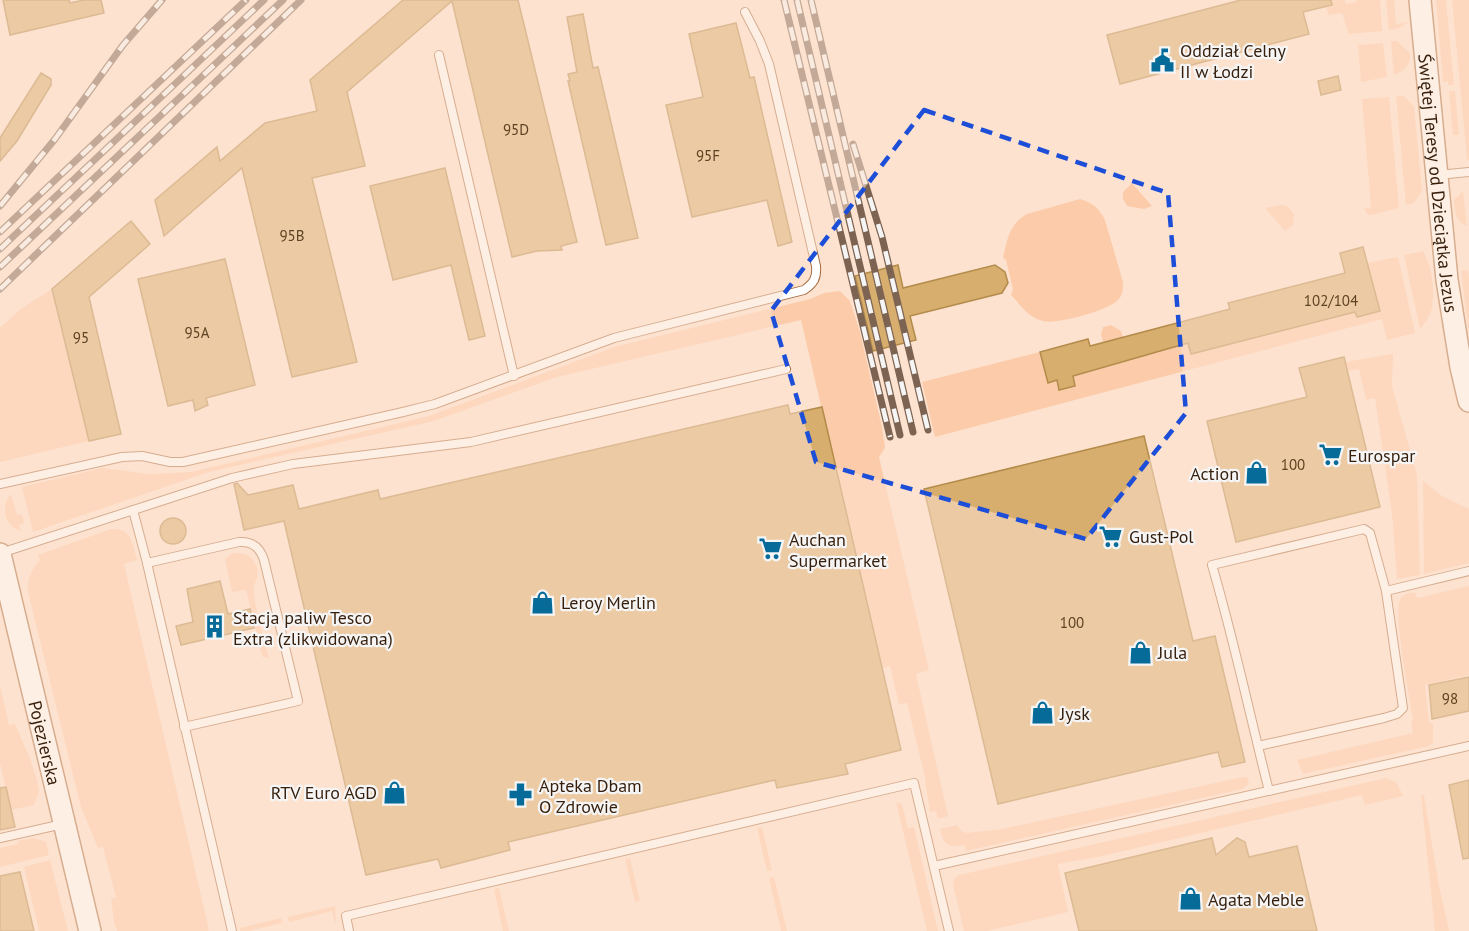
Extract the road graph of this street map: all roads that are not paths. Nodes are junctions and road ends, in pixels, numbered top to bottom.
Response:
1 (1420, 0) edge
2 (745, 12) dead end
3 (439, 55) dead end
4 (1469, 172) edge
5 (1436, 176) junction
6 (786, 369) dead end
7 (514, 376) junction
8 (1469, 401) edge
9 (0, 484) edge
10 (133, 510) junction
11 (0, 554) edge
12 (147, 563) junction
13 (1469, 571) edge
14 (1386, 591) junction
15 (184, 727) junction
16 (1258, 746) junction
17 (1469, 746) edge
18 (1269, 791) junction
19 (65, 824) junction
20 (0, 838) edge
21 (934, 867) junction
22 (90, 931) edge
23 (232, 931) edge
24 (347, 931) edge
25 (949, 931) edge

1 - 5 street, Świętej Teresy od Dzieciątka Jezus
2 - 7 lane
3 - 7 lane
4 - 5 lane
5 - 8 street, Świętej Teresy od Dzieciątka Jezus
6 - 10 lane
7 - 9 lane
10 - 11 lane
10 - 12 lane
11 - 19 street, Pojezierska
12 - 15 lane
12 - 15 lane
13 - 14 lane
14 - 16 lane
14 - 16 lane
15 - 23 lane
16 - 18 lane
17 - 18 lane
18 - 21 lane
19 - 20 lane
19 - 22 street, Pojezierska
21 - 24 lane
21 - 25 lane

